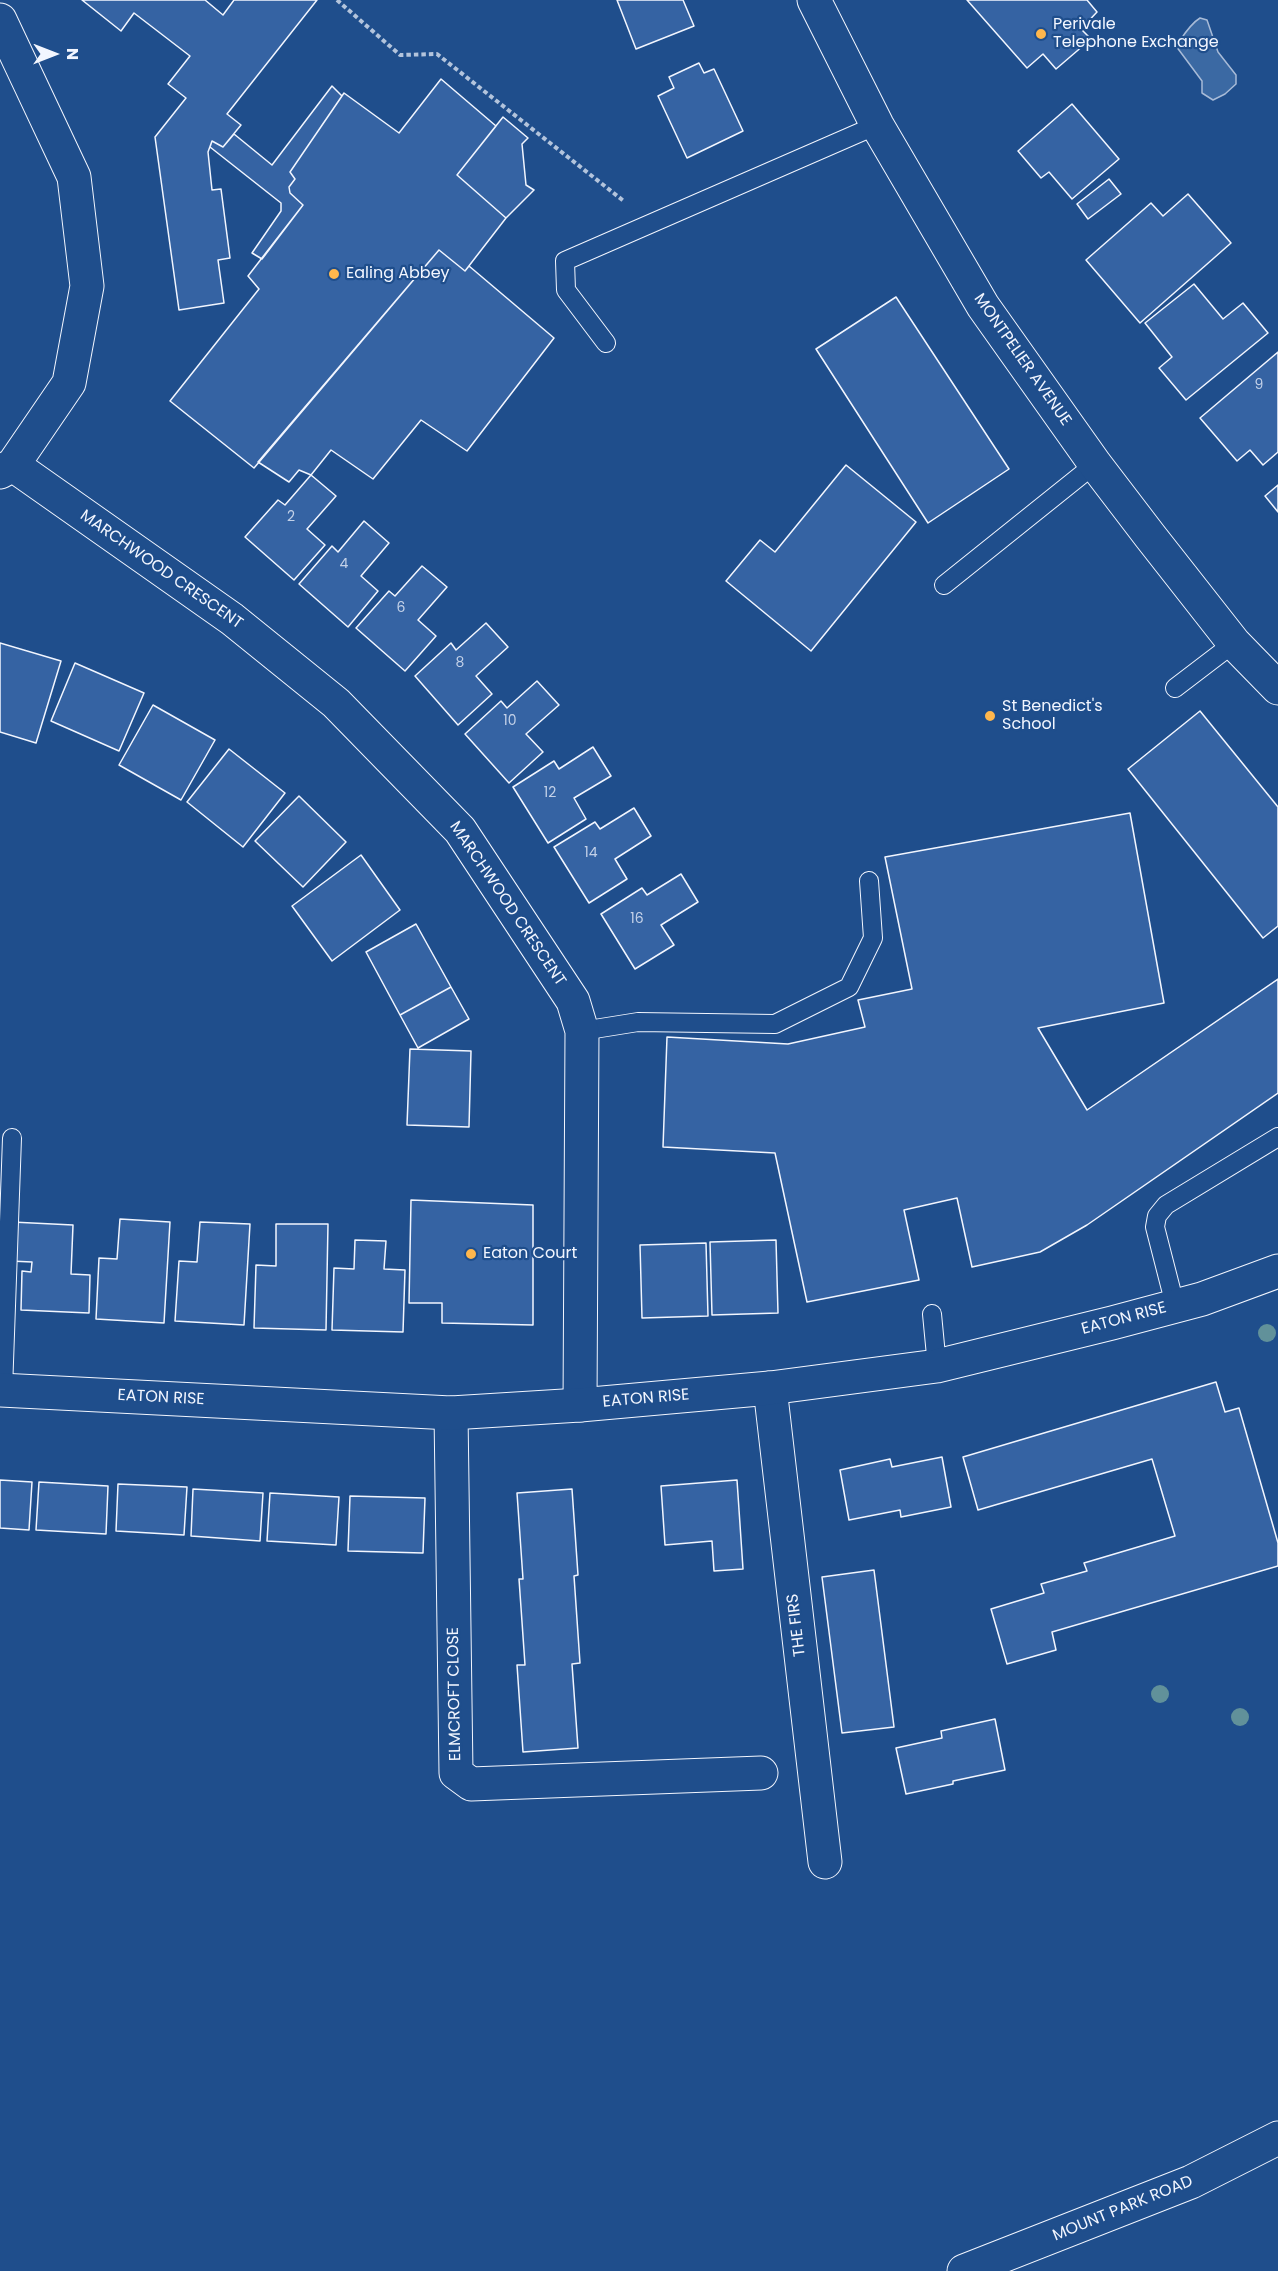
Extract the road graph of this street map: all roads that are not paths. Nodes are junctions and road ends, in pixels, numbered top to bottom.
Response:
1 (814, 0) edge
2 (0, 20) edge
3 (877, 125) junction
4 (606, 343) dead end
5 (1095, 464) junction
6 (7, 469) edge
7 (944, 585) dead end
8 (1234, 643) junction
9 (1175, 688) dead end
10 (1278, 688) edge
11 (868, 881) dead end
12 (582, 1031) junction
13 (1278, 1137) edge
14 (12, 1138) dead end
15 (1278, 1271) edge
16 (1175, 1305) junction
17 (932, 1314) dead end
18 (937, 1366) junction
19 (770, 1388) junction
20 (2, 1390) edge
21 (580, 1405) junction
22 (451, 1413) junction
23 (761, 1773) dead end
24 (825, 1862) dead end
25 (1278, 2138) edge
26 (964, 2271) edge

1 - 3 street, MONTPELIER AVENUE
2 - 6 street
3 - 4 lane
3 - 5 street, MONTPELIER AVENUE
5 - 7 lane
5 - 8 street, MONTPELIER AVENUE
6 - 12 street, MARCHWOOD CRESCENT
8 - 9 lane
8 - 10 street, MONTPELIER AVENUE
11 - 12 lane
12 - 21 street, MARCHWOOD CRESCENT
13 - 16 lane
14 - 20 lane
15 - 16 street, EATON RISE
16 - 18 street, EATON RISE
17 - 18 lane
18 - 19 street, EATON RISE
19 - 21 street, EATON RISE
19 - 24 street, THE FIRS
20 - 22 street, EATON RISE
21 - 22 street, EATON RISE
22 - 23 street, ELMCROFT CLOSE
25 - 26 street, MOUNT PARK ROAD

